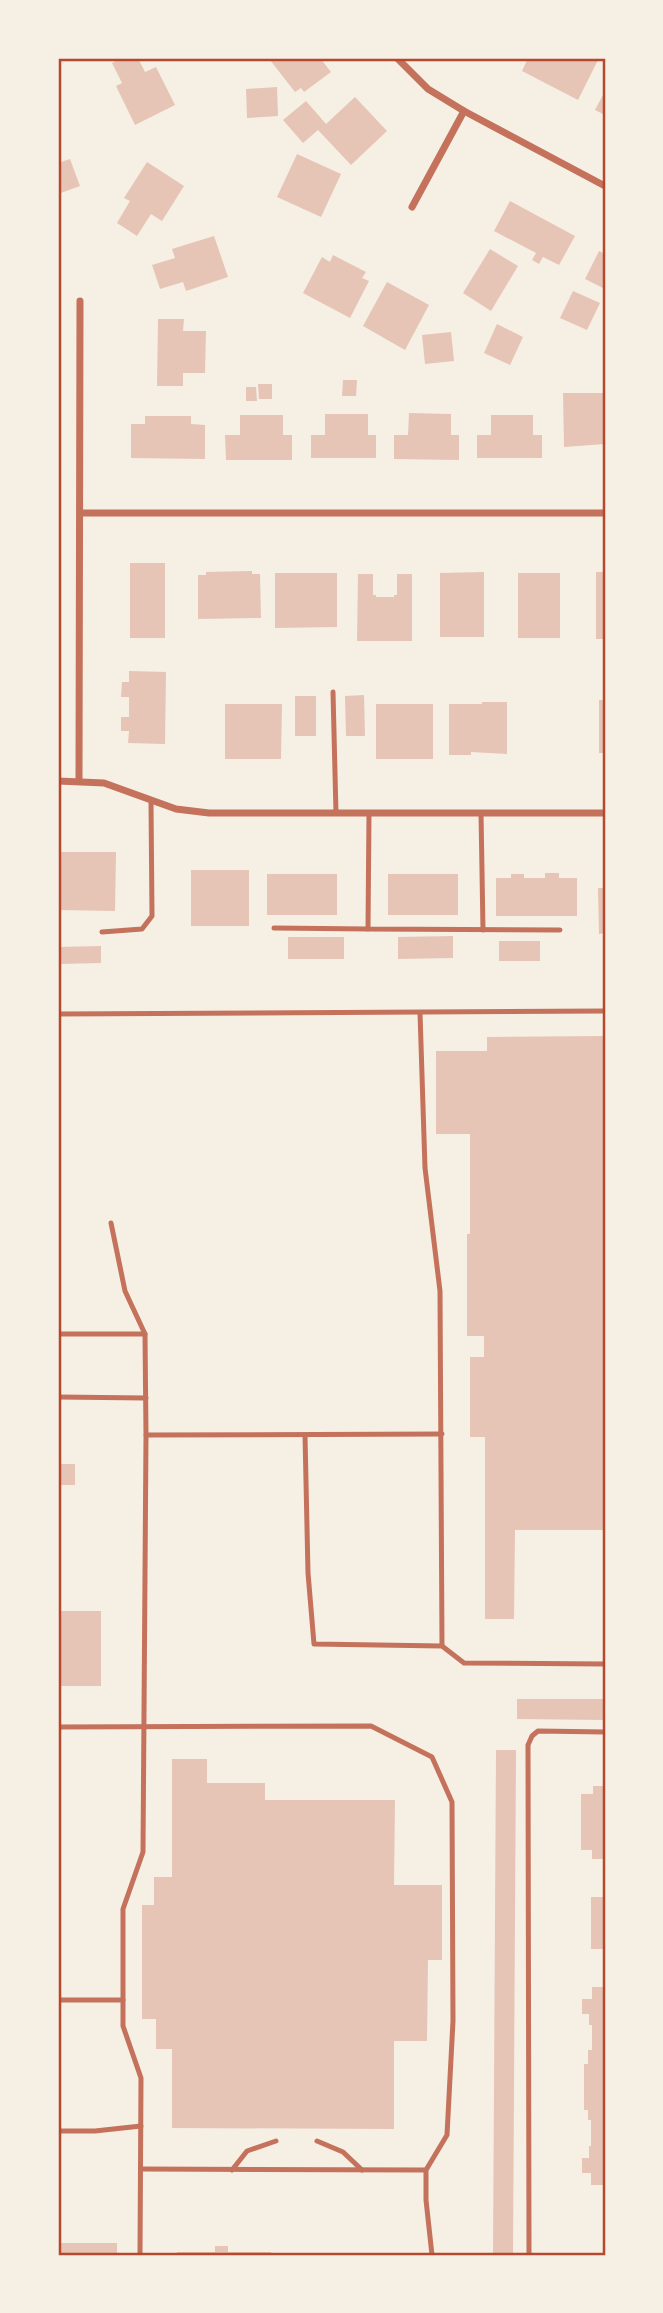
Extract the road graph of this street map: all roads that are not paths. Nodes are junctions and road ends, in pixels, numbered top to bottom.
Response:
1 (397, 58) edge
2 (464, 111) junction
3 (605, 186) edge
4 (412, 207) dead end
5 (80, 301) dead end
6 (81, 513) junction
7 (605, 513) edge
8 (333, 692) dead end
9 (58, 780) edge
10 (79, 780) junction
11 (151, 801) junction
12 (336, 813) junction
13 (369, 813) junction
14 (481, 813) junction
15 (605, 813) edge
16 (274, 928) dead end
17 (368, 929) junction
18 (483, 930) junction
19 (561, 930) dead end
20 (102, 932) dead end
21 (605, 1011) edge
22 (420, 1013) junction
23 (58, 1014) edge
24 (111, 1223) dead end
25 (58, 1334) edge
26 (145, 1334) junction
27 (58, 1397) edge
28 (146, 1398) junction
29 (442, 1434) junction
30 (146, 1435) junction
31 (305, 1435) junction
32 (442, 1646) junction
33 (605, 1664) edge
34 (58, 1727) edge
35 (143, 1727) junction
36 (605, 1732) edge
37 (58, 2000) edge
38 (123, 2000) junction
39 (141, 2126) junction
40 (58, 2131) edge
41 (276, 2141) dead end
42 (317, 2141) dead end
43 (141, 2169) junction
44 (232, 2170) junction
45 (362, 2170) junction
46 (426, 2170) junction
47 (140, 2255) edge
48 (432, 2255) edge
49 (529, 2255) edge

1 - 2 street
2 - 3 street
2 - 4 street
5 - 6 street
6 - 7 street
6 - 10 street
8 - 12 lane
9 - 10 street
10 - 11 street
11 - 12 street
11 - 20 lane
12 - 13 street
13 - 14 street
13 - 17 lane
14 - 15 street
14 - 18 lane
16 - 17 lane
17 - 18 lane
18 - 19 lane
21 - 22 lane
22 - 23 lane
22 - 29 lane
24 - 26 lane
25 - 26 lane
26 - 28 lane
27 - 28 lane
28 - 30 lane
29 - 31 lane
29 - 32 lane
30 - 31 lane
30 - 35 lane
31 - 32 lane
32 - 33 lane
34 - 35 lane
35 - 38 lane
35 - 46 lane
36 - 49 lane
37 - 38 lane
38 - 39 lane
39 - 40 lane
39 - 43 lane
41 - 44 lane
42 - 45 lane
43 - 44 lane
43 - 47 lane
44 - 45 lane
45 - 46 lane
46 - 48 lane

